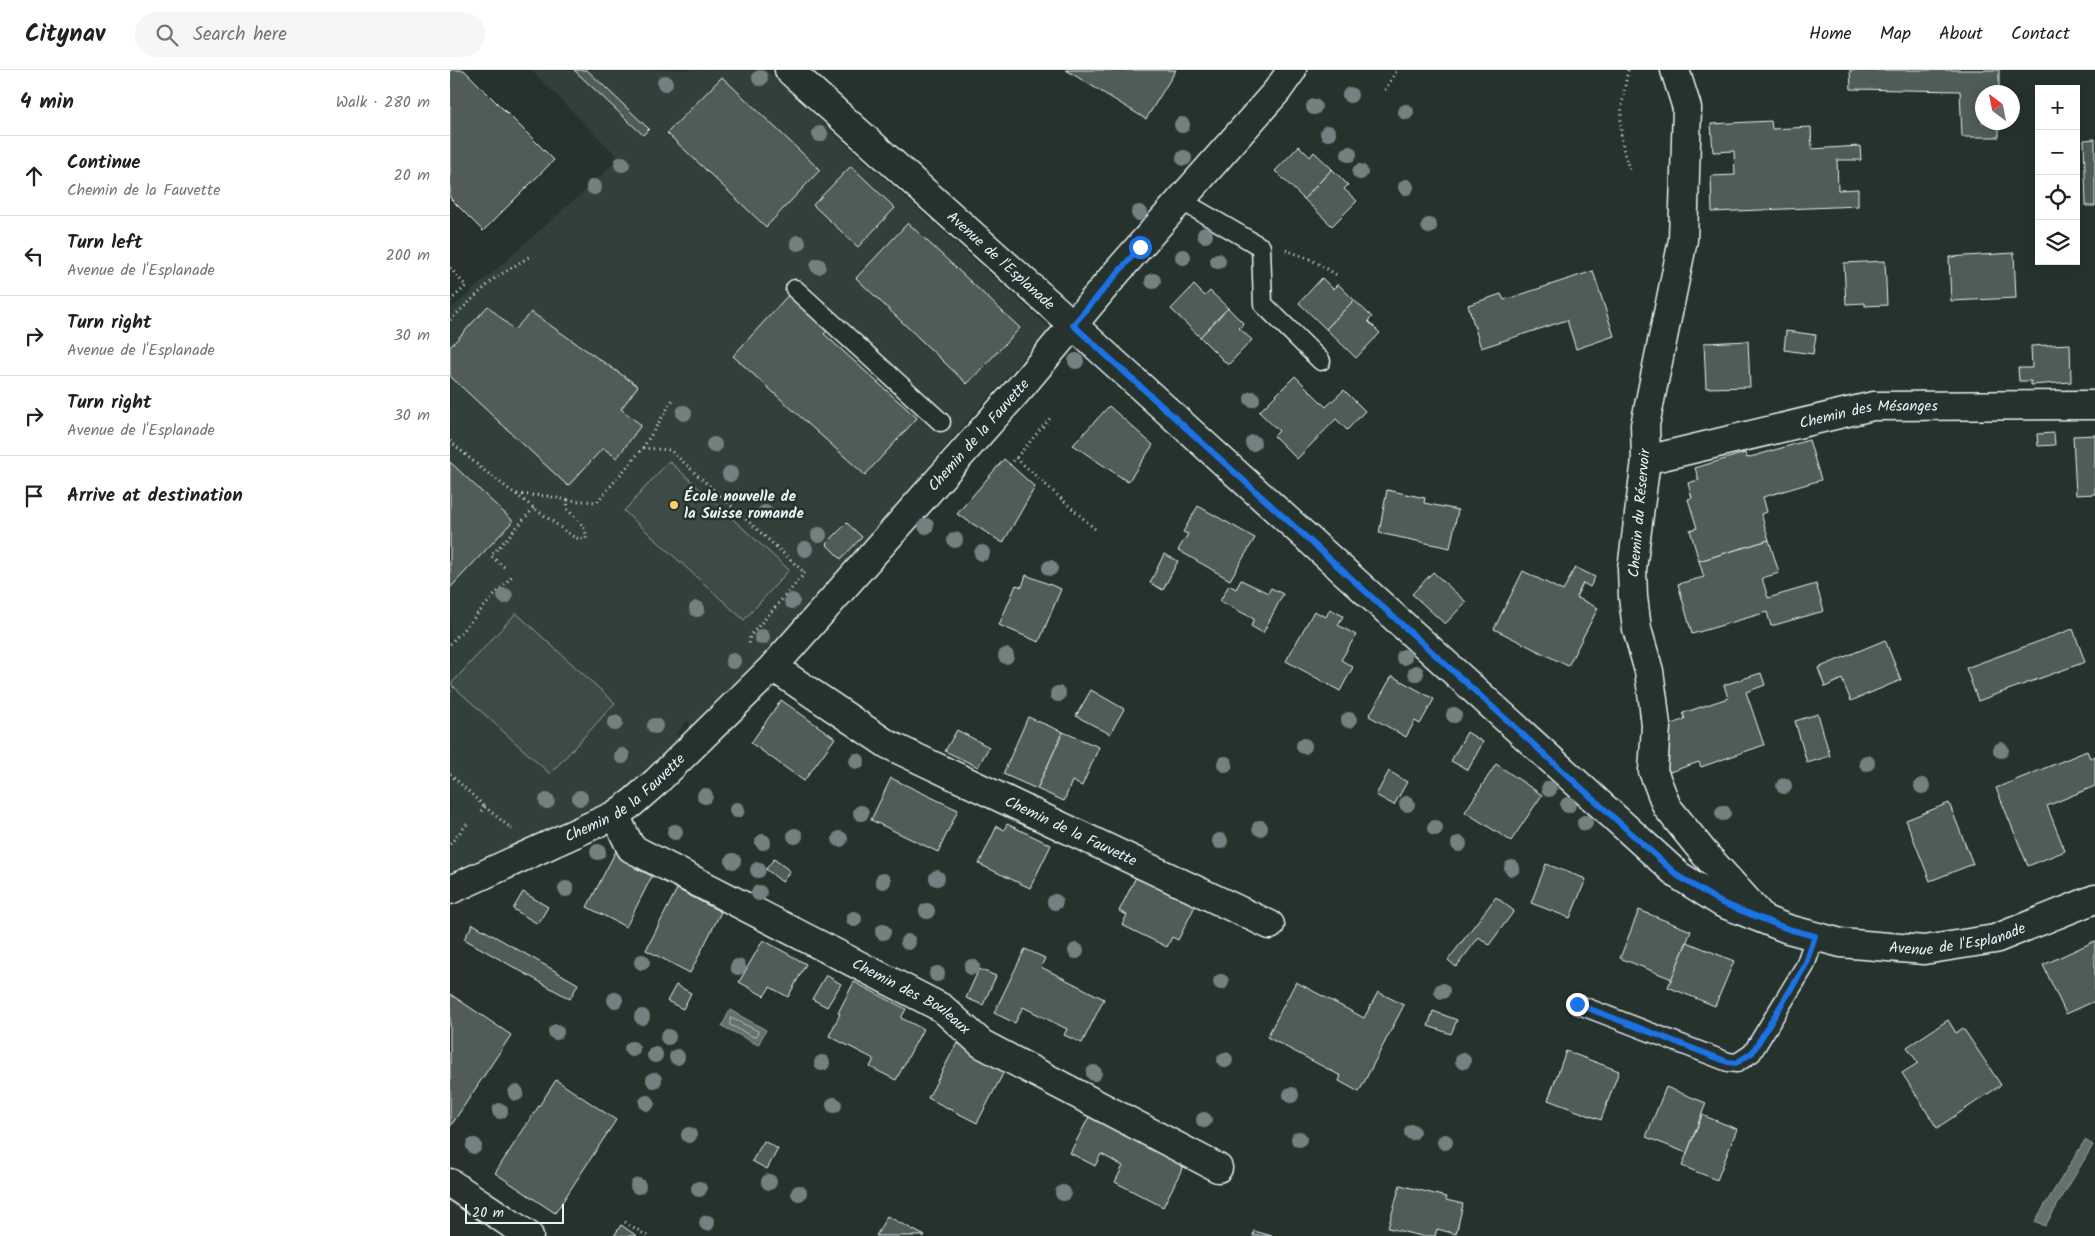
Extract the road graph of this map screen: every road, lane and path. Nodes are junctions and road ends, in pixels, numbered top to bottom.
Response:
1 (789, 70) edge
2 (1292, 70) edge
3 (1397, 70) edge
4 (1628, 70) edge
5 (1675, 70) edge
6 (1385, 90) dead end
7 (1631, 172) dead end
8 (1182, 200) junction
9 (1261, 247) junction
10 (530, 257) dead end
11 (450, 268) edge
12 (1337, 275) dead end
13 (795, 289) dead end
14 (450, 301) edge
15 (450, 320) edge
16 (1073, 325) junction
17 (1321, 361) dead end
18 (674, 398) dead end
19 (2095, 405) edge
20 (1051, 417) dead end
21 (941, 422) dead end
22 (450, 441) edge
23 (643, 448) junction
24 (1016, 458) junction
25 (1646, 460) junction
26 (1010, 464) dead end
27 (516, 494) junction
28 (568, 500) junction
29 (534, 508) junction
30 (1095, 529) dead end
31 (504, 567) dead end
32 (513, 575) dead end
33 (450, 644) edge
34 (747, 654) dead end
35 (773, 667) junction
36 (454, 686) dead end
37 (450, 691) edge
38 (450, 774) edge
39 (485, 807) junction
40 (481, 811) dead end
41 (615, 815) junction
42 (468, 823) dead end
43 (518, 834) dead end
44 (451, 841) edge
45 (450, 890) edge
46 (2095, 899) edge
47 (1764, 920) junction
48 (1270, 925) dead end
49 (1815, 936) junction
50 (1577, 1004) dead end
51 (1218, 1168) dead end
52 (450, 1183) edge
53 (625, 1222) dead end
54 (529, 1236) edge
55 (647, 1236) edge

1 - 16 street, Avenue de l'Esplanade
2 - 8 street, Chemin de la Fauvette
3 - 6 path
4 - 7 path
5 - 25 street, Chemin du Réservoir
8 - 9 lane
8 - 16 street, Chemin de la Fauvette
9 - 12 path
9 - 17 lane
10 - 15 path
11 - 14 path
13 - 21 lane
16 - 35 street, Chemin de la Fauvette
16 - 47 street, Avenue de l'Esplanade
18 - 23 path
19 - 25 street, Chemin des Mésanges
20 - 24 path
22 - 27 path
23 - 28 path
23 - 34 path
24 - 26 path
24 - 30 path
25 - 47 street, Chemin du Réservoir
27 - 28 path
27 - 29 path
28 - 29 path
29 - 31 path
32 - 33 path
35 - 41 street, Chemin de la Fauvette
35 - 48 street, Chemin de la Fauvette
36 - 37 path
38 - 39 path
39 - 40 path
39 - 43 path
41 - 45 street, Chemin de la Fauvette
41 - 51 street, Chemin des Bouleaux
42 - 44 path
46 - 49 street, Avenue de l'Esplanade
47 - 49 street, Avenue de l'Esplanade
49 - 50 lane
52 - 54 street
53 - 55 path

